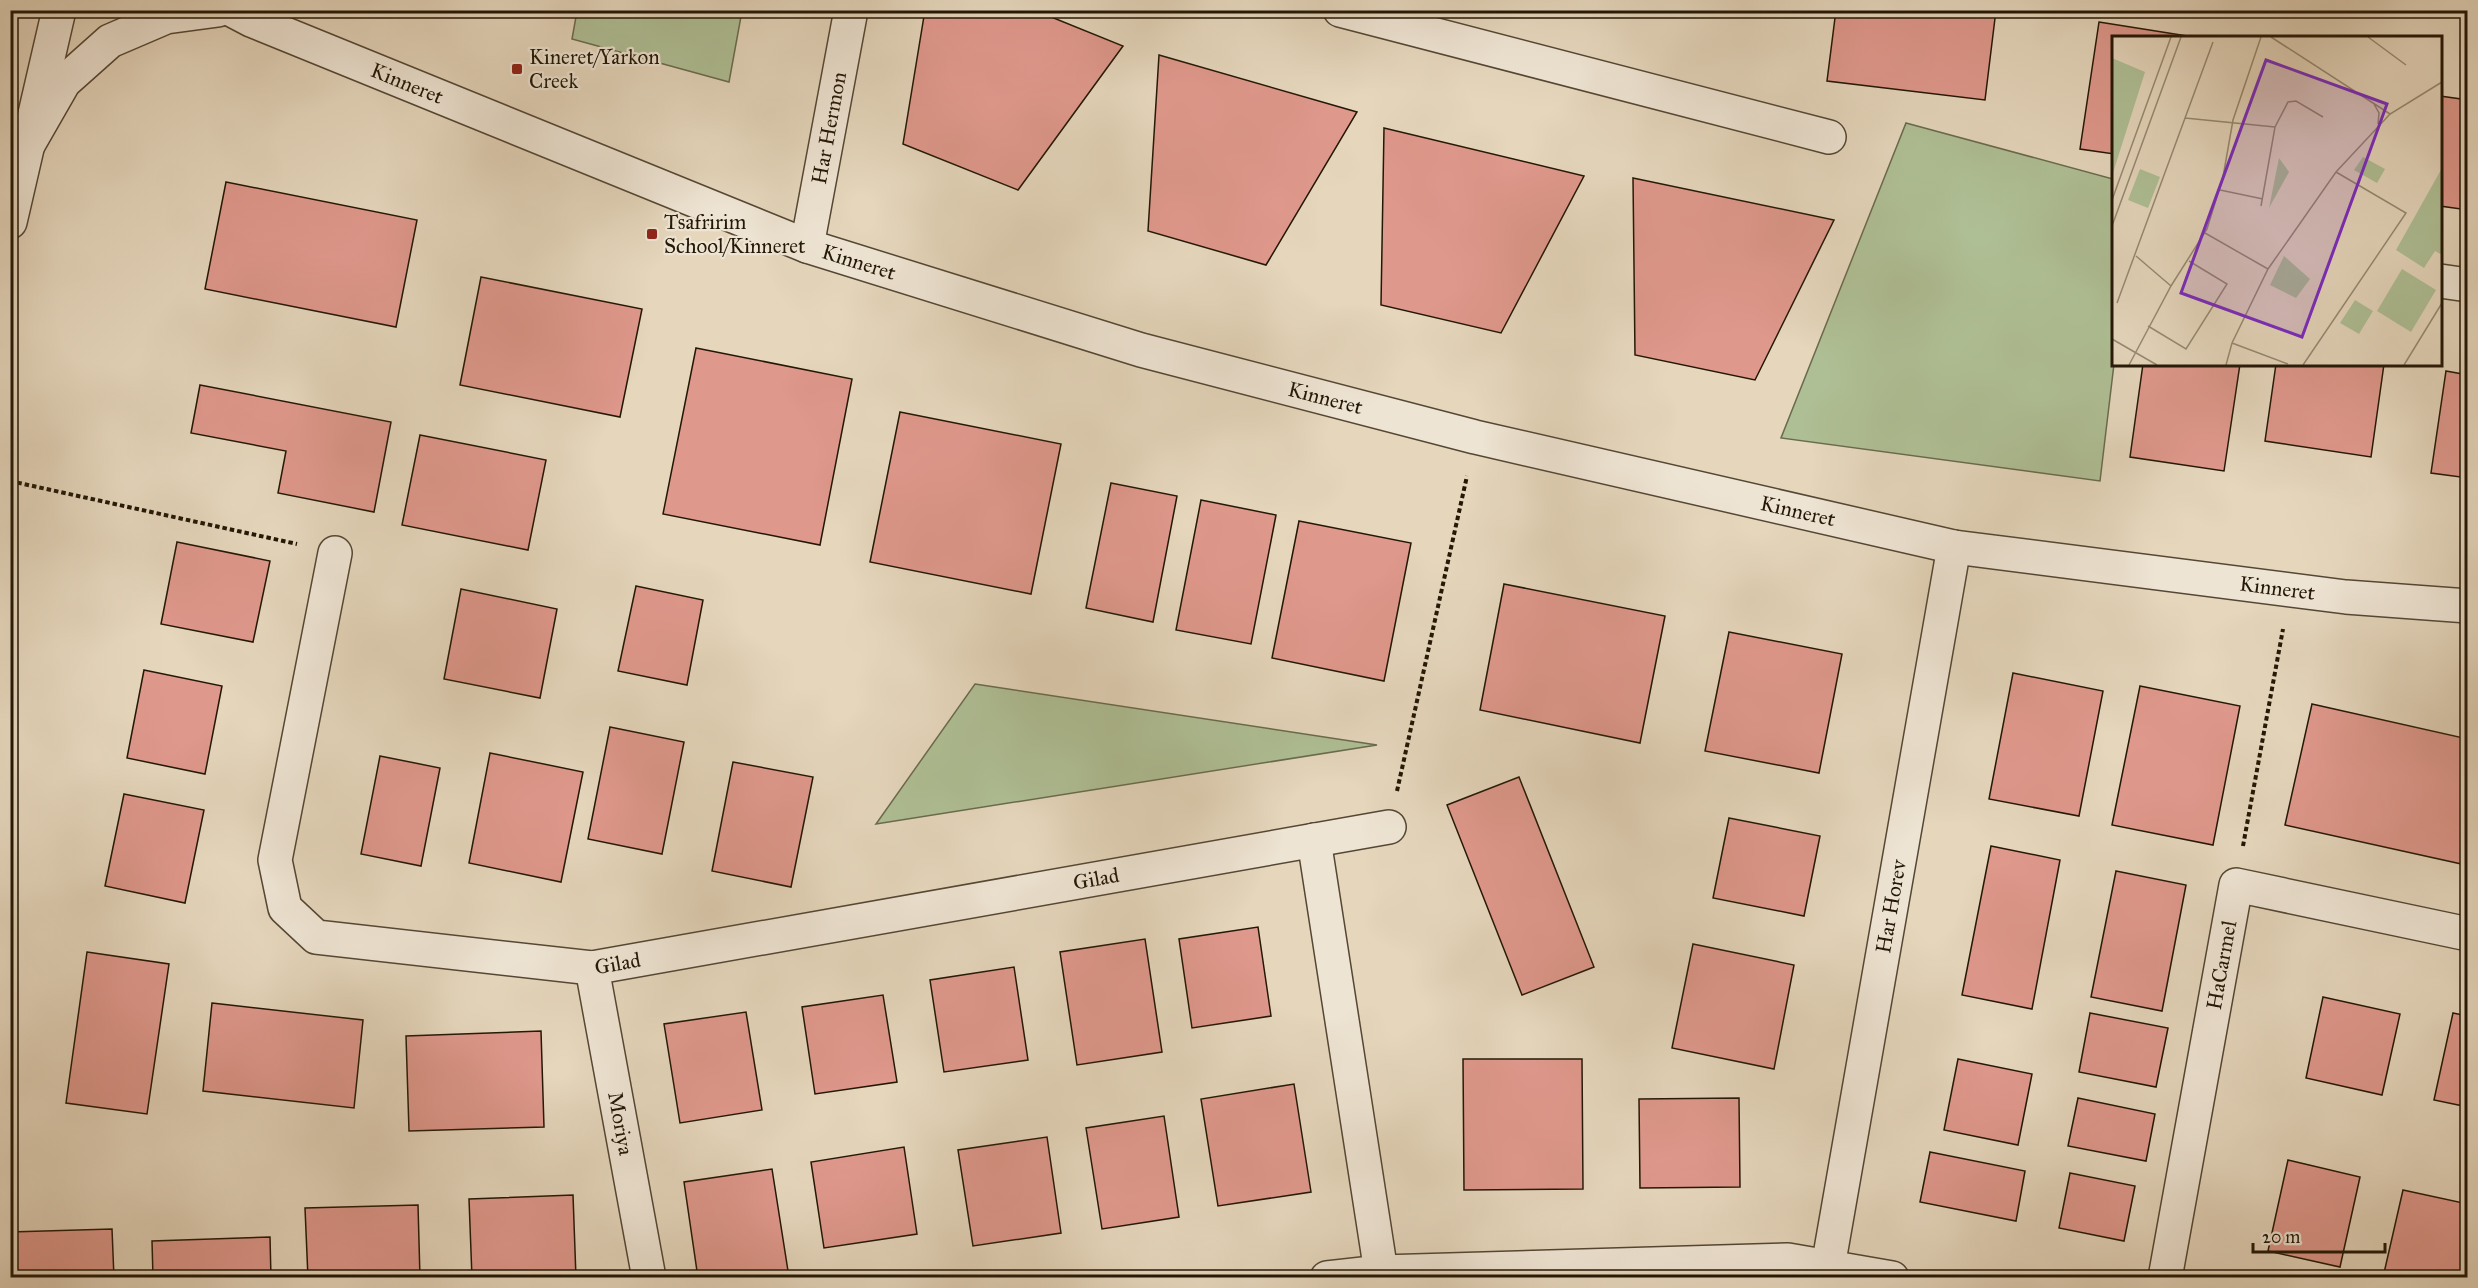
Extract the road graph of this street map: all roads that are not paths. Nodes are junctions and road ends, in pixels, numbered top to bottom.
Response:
1 (58, 10) edge
2 (218, 10) edge
3 (232, 10) edge
4 (851, 10) edge
5 (1340, 10) edge
6 (1829, 136) dead end
7 (29, 143) junction
8 (10, 222) edge
9 (807, 246) junction
10 (2442, 281) edge
11 (2468, 285) edge
12 (1954, 547) junction
13 (335, 553) road end
14 (2468, 606) edge
15 (1389, 827) dead end
16 (1314, 840) junction
17 (2468, 934) edge
18 (592, 968) junction
19 (1828, 1267) junction
20 (1381, 1272) junction
21 (649, 1278) edge
22 (1327, 1278) edge
23 (1892, 1278) edge
24 (2164, 1278) edge

1 - 7 street
2 - 7 street
3 - 9 street, Kinneret
4 - 9 street, Har Hermon
5 - 6 street
7 - 8 street
9 - 12 street, Kinneret
10 - 11 street
12 - 14 street, Kinneret
12 - 19 street, Har Horev
13 - 18 street, Gilad
15 - 16 street, Gilad
16 - 18 street, Gilad
16 - 20 street
17 - 24 street, HaCarmel
18 - 21 street, Moriya
19 - 20 street
19 - 23 street
20 - 22 street

